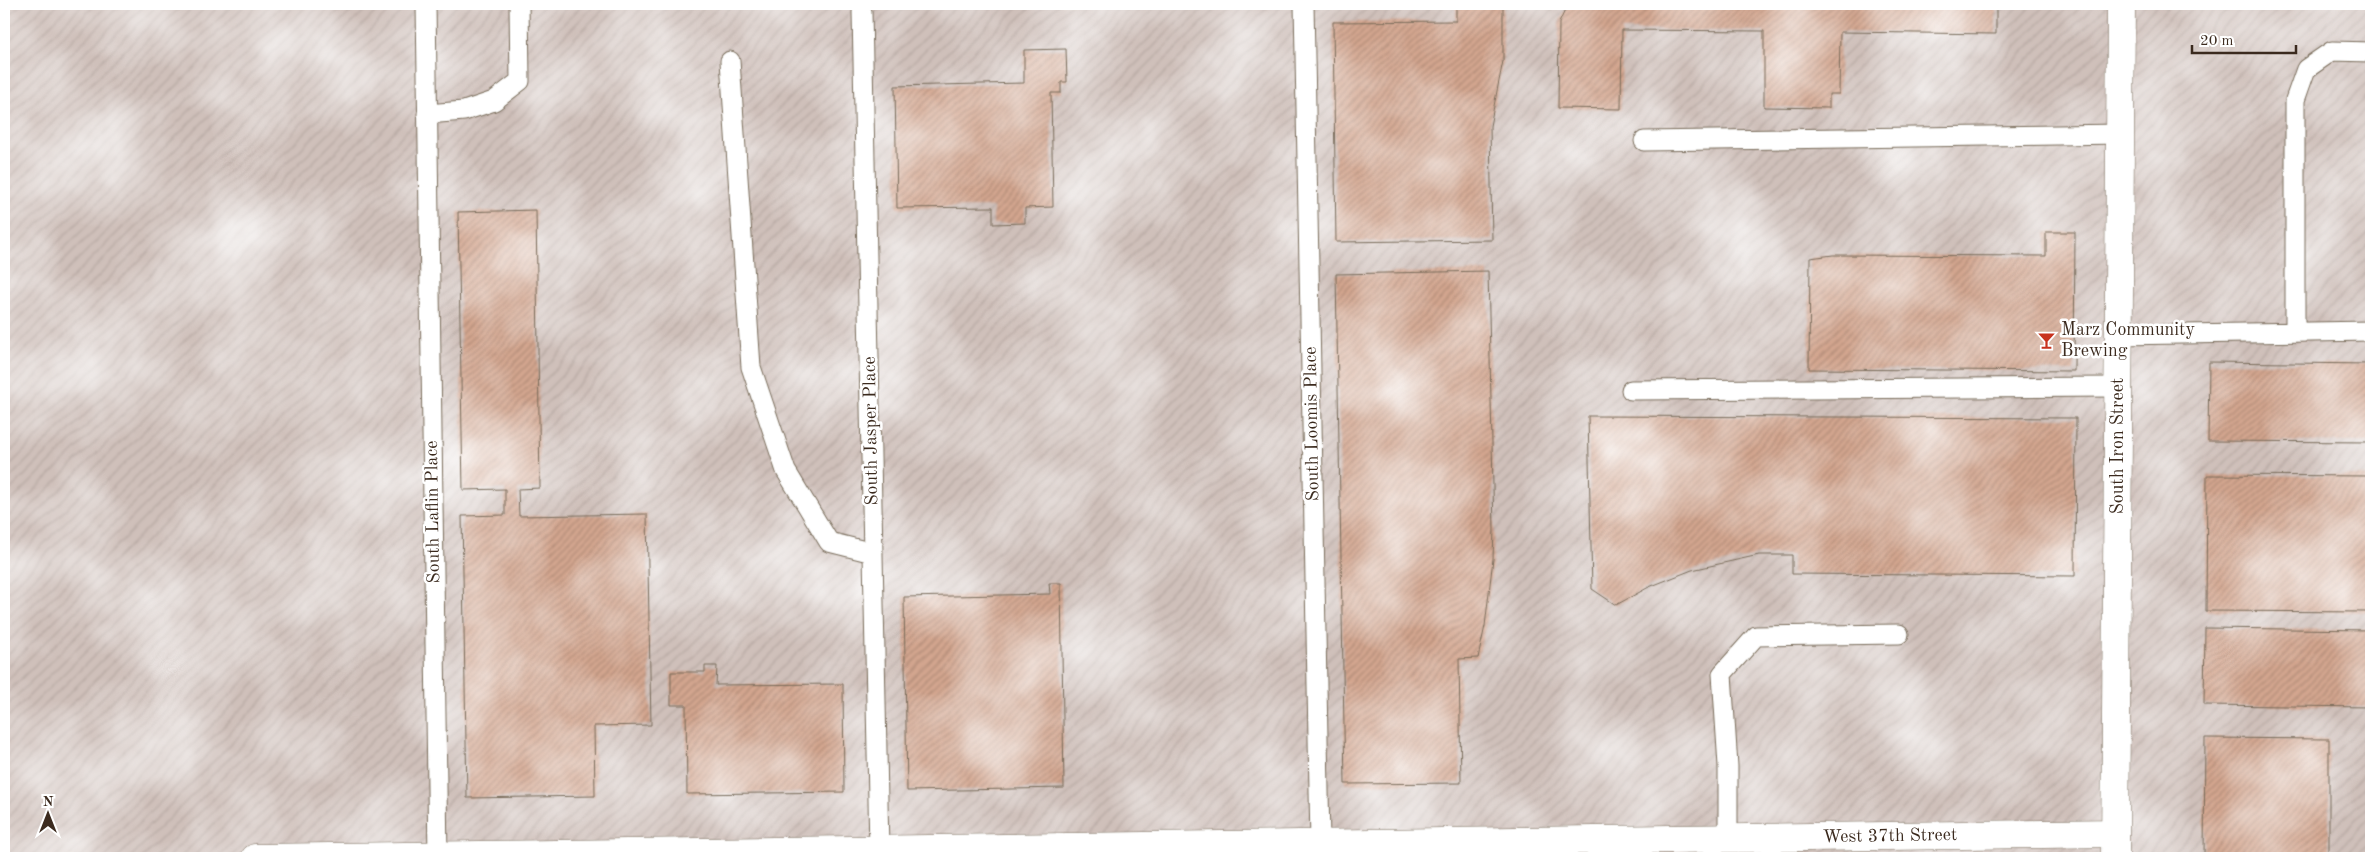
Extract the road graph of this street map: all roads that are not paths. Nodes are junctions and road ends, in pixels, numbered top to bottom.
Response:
1 (426, 4) edge
2 (518, 4) edge
3 (1304, 4) edge
4 (2121, 4) edge
5 (862, 12) dead end
6 (2371, 52) edge
7 (730, 61) dead end
8 (427, 114) junction
9 (2120, 134) junction
10 (1644, 141) dead end
11 (2371, 331) edge
12 (2295, 332) junction
13 (2118, 335) junction
14 (2118, 387) junction
15 (1631, 390) dead end
16 (873, 553) junction
17 (1899, 634) dead end
18 (1728, 838) junction
19 (1320, 843) junction
20 (2115, 845) edge
21 (879, 850) junction
22 (384, 857) edge
23 (438, 857) edge
24 (255, 858) edge

1 - 8 lane, South Laflin Place
2 - 8 lane
3 - 19 lane, South Loomis Place
4 - 9 street, South Iron Street
5 - 16 lane, South Jasper Place
6 - 12 lane
7 - 16 lane
8 - 23 lane, South Laflin Place
9 - 10 lane
9 - 13 street, South Iron Street
11 - 12 lane
12 - 13 lane
13 - 14 street, South Iron Street
14 - 15 lane
14 - 20 street, South Iron Street
16 - 21 lane, South Jasper Place
17 - 18 lane
18 - 19 street, West 37th Street
18 - 20 street, West 37th Street
19 - 21 street, West 37th Street
21 - 23 street, West 37th Street
22 - 23 street, West 37th Street
22 - 24 street, West 37th Street

